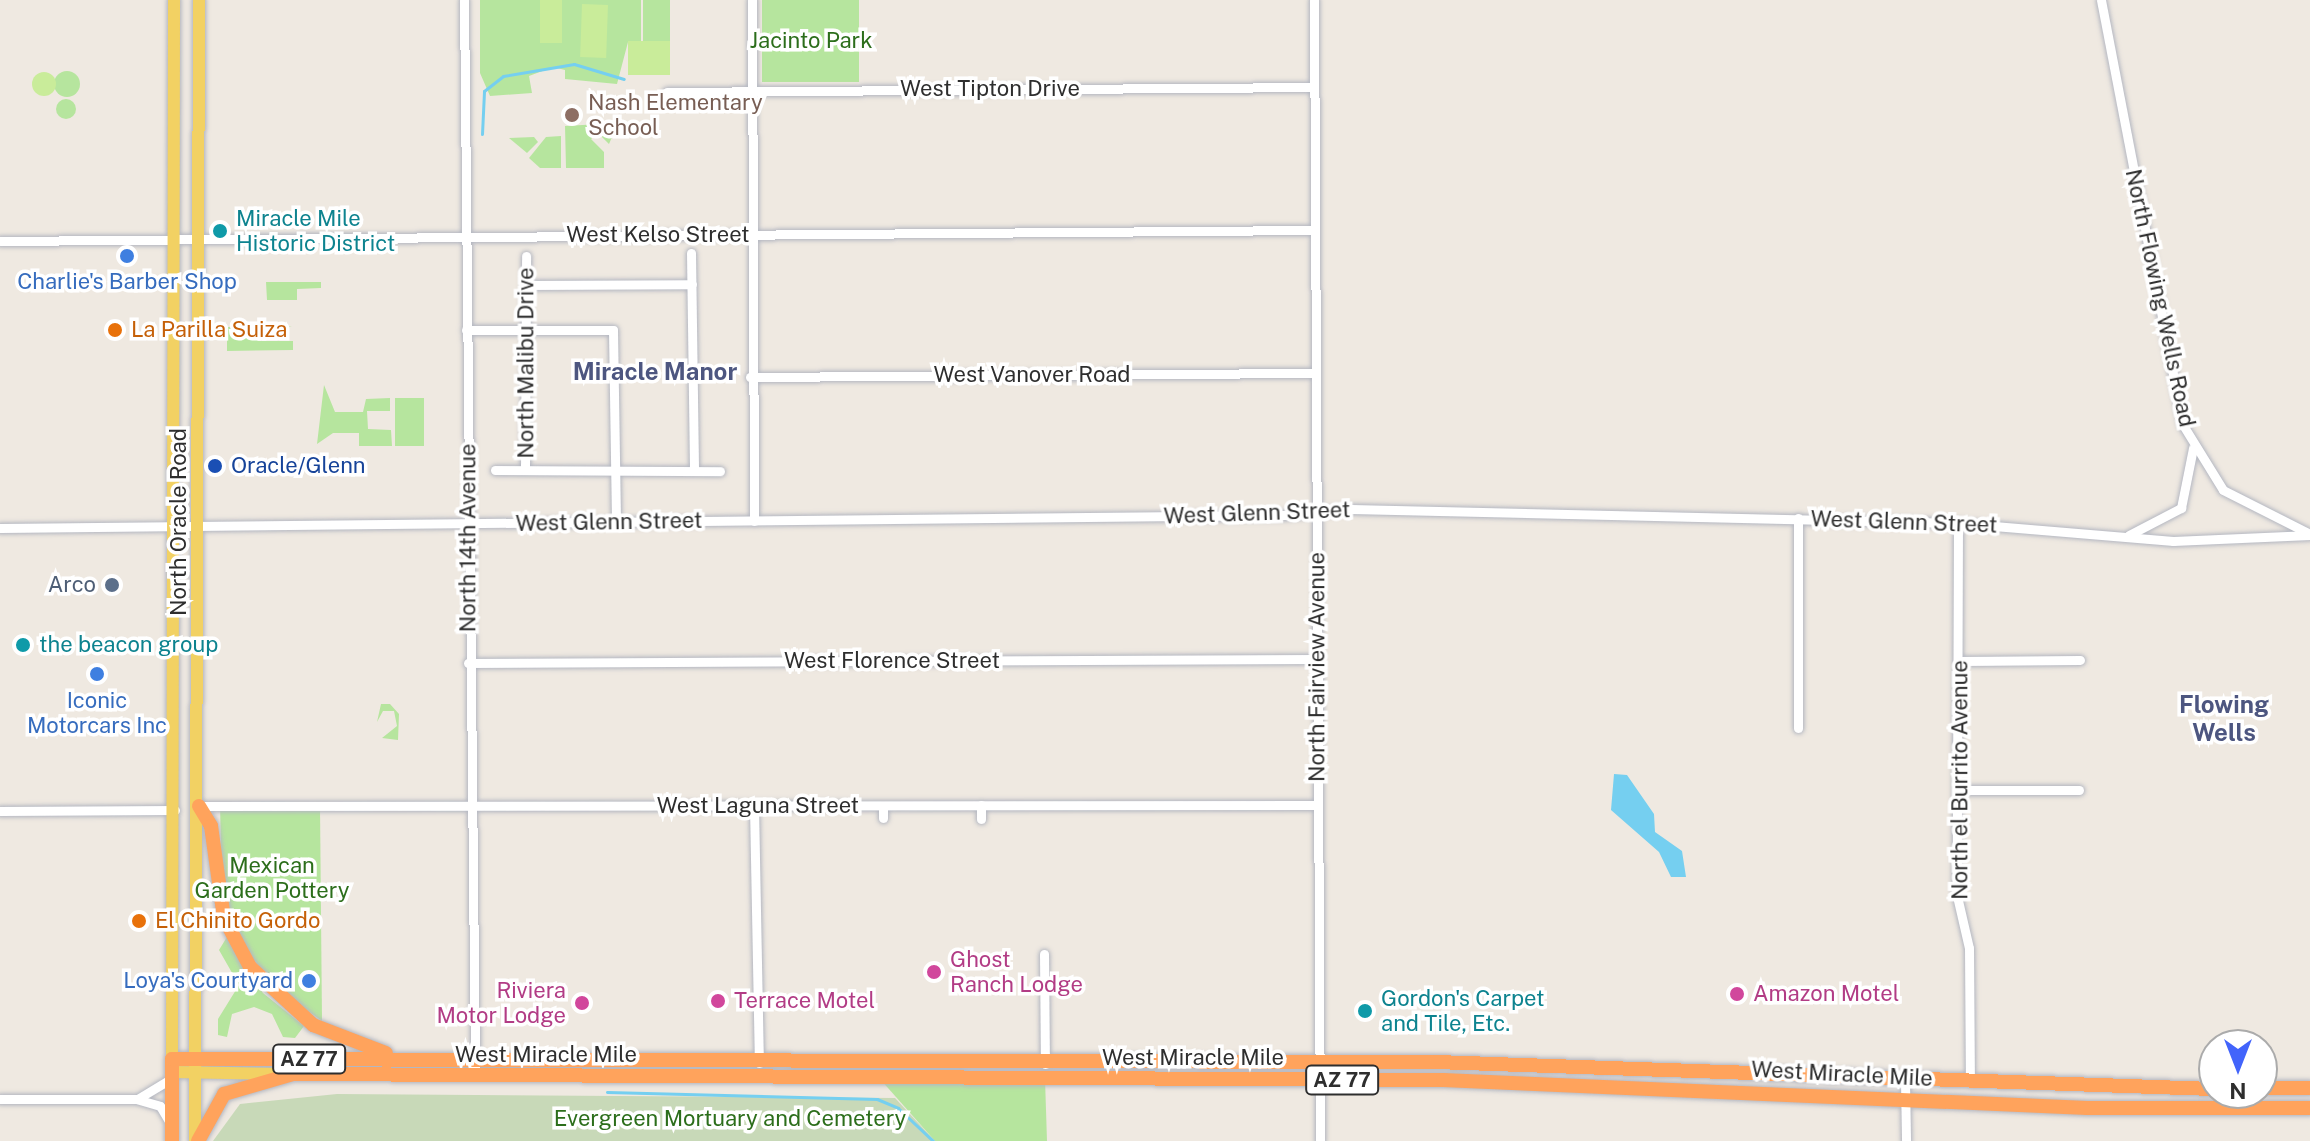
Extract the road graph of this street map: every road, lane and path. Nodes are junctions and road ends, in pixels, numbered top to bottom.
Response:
1 (174, 0) edge
2 (199, 0) edge
3 (464, 0) edge
4 (752, 0) edge
5 (1314, 0) edge
6 (2101, 0) edge
7 (1313, 87) junction
8 (752, 91) junction
9 (667, 92) dead end
10 (1315, 230) junction
11 (464, 235) junction
12 (748, 235) junction
13 (175, 239) junction
14 (201, 239) junction
15 (0, 241) edge
16 (691, 253) dead end
17 (526, 256) dead end
18 (692, 284) junction
19 (526, 285) junction
20 (466, 330) junction
21 (526, 330) junction
22 (1315, 373) junction
23 (750, 377) junction
24 (2193, 448) junction
25 (495, 470) dead end
26 (525, 470) junction
27 (615, 470) junction
28 (694, 471) junction
29 (720, 471) dead end
30 (1316, 512) junction
31 (1798, 518) junction
32 (754, 521) junction
33 (616, 522) junction
34 (1958, 523) junction
35 (468, 524) junction
36 (175, 526) junction
37 (201, 526) junction
38 (0, 528) edge
39 (2310, 535) edge
40 (2125, 536) junction
41 (1316, 659) junction
42 (2080, 660) dead end
43 (1959, 661) junction
44 (468, 663) junction
45 (1798, 728) dead end
46 (1958, 790) junction
47 (2079, 790) dead end
48 (981, 805) junction
49 (1318, 805) junction
50 (199, 806) junction
51 (754, 806) junction
52 (883, 806) junction
53 (469, 807) junction
54 (175, 810) junction
55 (0, 811) edge
56 (883, 818) dead end
57 (981, 819) dead end
58 (1044, 954) dead end
59 (422, 1059) junction
60 (474, 1059) junction
61 (759, 1060) junction
62 (1045, 1061) junction
63 (1320, 1062) junction
64 (196, 1066) junction
65 (172, 1070) junction
66 (1721, 1072) junction
67 (293, 1074) junction
68 (475, 1077) junction
69 (759, 1078) junction
70 (1045, 1079) junction
71 (1320, 1080) junction
72 (1905, 1081) junction
73 (1970, 1084) junction
74 (1606, 1086) junction
75 (2278, 1088) edge
76 (2310, 1088) edge
77 (2198, 1089) edge
78 (0, 1099) edge
79 (136, 1099) junction
80 (1905, 1099) junction
81 (2310, 1108) edge
82 (172, 1135) edge
83 (197, 1141) edge
84 (1320, 1141) edge
85 (1906, 1141) edge

1 - 13 main road, North Oracle Road
2 - 14 main road, North Oracle Road
3 - 11 street, North 14th Avenue
4 - 8 street
5 - 7 street, North Fairview Avenue
6 - 24 street, North Flowing Wells Road
7 - 8 street, West Tipton Drive
7 - 10 street, North Fairview Avenue
8 - 9 street, West Tipton Drive
8 - 12 street
10 - 12 street, West Kelso Street
10 - 22 street, North Fairview Avenue
11 - 12 street, West Kelso Street
11 - 14 street, West Kelso Street
11 - 20 street, North 14th Avenue
12 - 23 street
13 - 14 street, West Kelso Street
13 - 15 street, West Kelso Street
13 - 36 main road, North Oracle Road
14 - 37 main road, North Oracle Road
16 - 18 street
17 - 19 street, North Malibu Drive
18 - 19 street
18 - 28 street
19 - 21 street, North Malibu Drive
20 - 21 street
20 - 35 street, North 14th Avenue
21 - 26 street, North Malibu Drive
21 - 27 street
22 - 23 street, West Vanover Road
22 - 30 street, North Fairview Avenue
23 - 32 street
24 - 39 street, North Flowing Wells Road
24 - 40 street
25 - 26 street
26 - 27 street
27 - 28 street
27 - 33 street
28 - 29 street
30 - 31 street, West Glenn Street
30 - 32 street, West Glenn Street
30 - 41 street, North Fairview Avenue
31 - 34 street, West Glenn Street
31 - 45 street
32 - 33 street, West Glenn Street
33 - 35 street, West Glenn Street
34 - 40 street, West Glenn Street
34 - 43 street, North el Burrito Avenue
35 - 37 street, West Glenn Street
35 - 44 street, North 14th Avenue
36 - 37 street, West Glenn Street
36 - 38 street, West Glenn Street
36 - 54 main road, North Oracle Road
37 - 50 main road, North Oracle Road
39 - 40 street, West Glenn Street
41 - 44 street, West Florence Street
41 - 49 street, North Fairview Avenue
42 - 43 street
43 - 46 street, North el Burrito Avenue
44 - 53 street, North 14th Avenue
46 - 47 street
46 - 73 street, North el Burrito Avenue
48 - 49 street, West Laguna Street
48 - 52 street, West Laguna Street
48 - 57 street
49 - 63 street, North Fairview Avenue
50 - 53 street, West Laguna Street
50 - 59 highway
50 - 64 main road, North Oracle Road
51 - 52 street, West Laguna Street
51 - 53 street, West Laguna Street
51 - 61 street
52 - 56 street
53 - 60 street, North 14th Avenue
54 - 55 street
54 - 65 main road, North Oracle Road
58 - 62 street
59 - 60 highway, West Miracle Mile / AZ 77
59 - 64 highway, West Miracle Mile / AZ 77
60 - 61 highway, West Miracle Mile / AZ 77
60 - 68 street, North 14th Avenue
61 - 62 highway, West Miracle Mile / AZ 77
61 - 69 street
62 - 63 highway, West Miracle Mile / AZ 77
62 - 70 street
63 - 66 highway, West Miracle Mile / AZ 77
63 - 71 street, North Fairview Avenue
64 - 65 highway, West Miracle Mile / AZ 77
64 - 67 main road, West Miracle Mile / AZ 77
64 - 83 main road, North Oracle Road
65 - 79 street
65 - 82 highway, North Oracle Road
66 - 72 highway, West Miracle Mile / AZ 77
66 - 74 highway
67 - 68 highway, West Miracle Mile / AZ 77
67 - 83 highway, AZ 77
68 - 69 highway, West Miracle Mile / AZ 77
69 - 70 highway, West Miracle Mile / AZ 77
70 - 71 highway, West Miracle Mile / AZ 77
71 - 74 highway, West Miracle Mile / AZ 77
71 - 84 street, North Fairview Avenue
72 - 73 highway, West Miracle Mile / AZ 77
72 - 80 street
73 - 77 highway, West Miracle Mile / AZ 77
74 - 80 highway, West Miracle Mile / AZ 77
75 - 76 highway
78 - 79 street
79 - 82 street
80 - 81 highway, West Miracle Mile / AZ 77
80 - 85 street

